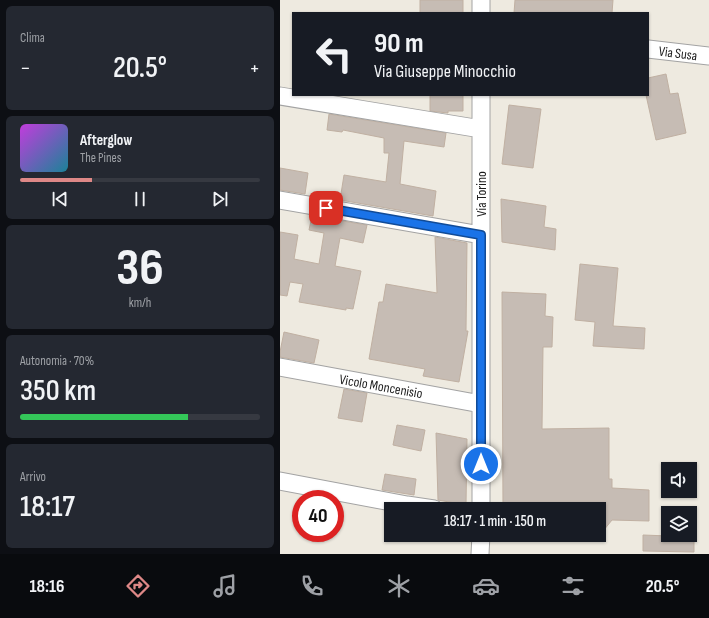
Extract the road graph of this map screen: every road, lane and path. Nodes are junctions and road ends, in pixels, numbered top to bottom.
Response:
1 (481, 0) edge
2 (481, 12) edge
3 (649, 49) edge
4 (709, 56) edge
5 (280, 96) edge
6 (481, 96) edge
7 (482, 129) junction
8 (280, 200) edge
9 (481, 235) junction
10 (280, 368) edge
11 (481, 404) junction
12 (280, 481) edge
13 (391, 502) edge
14 (481, 502) edge
15 (481, 542) edge
16 (480, 554) edge

1 - 2 street
3 - 4 street, Via Susa
5 - 7 street
6 - 7 street, Via Torino
7 - 9 street, Via Torino
8 - 9 street
9 - 11 street, Via Torino
10 - 11 street, Vicolo Moncenisio
11 - 14 street, Via Torino
12 - 13 street
15 - 16 street

